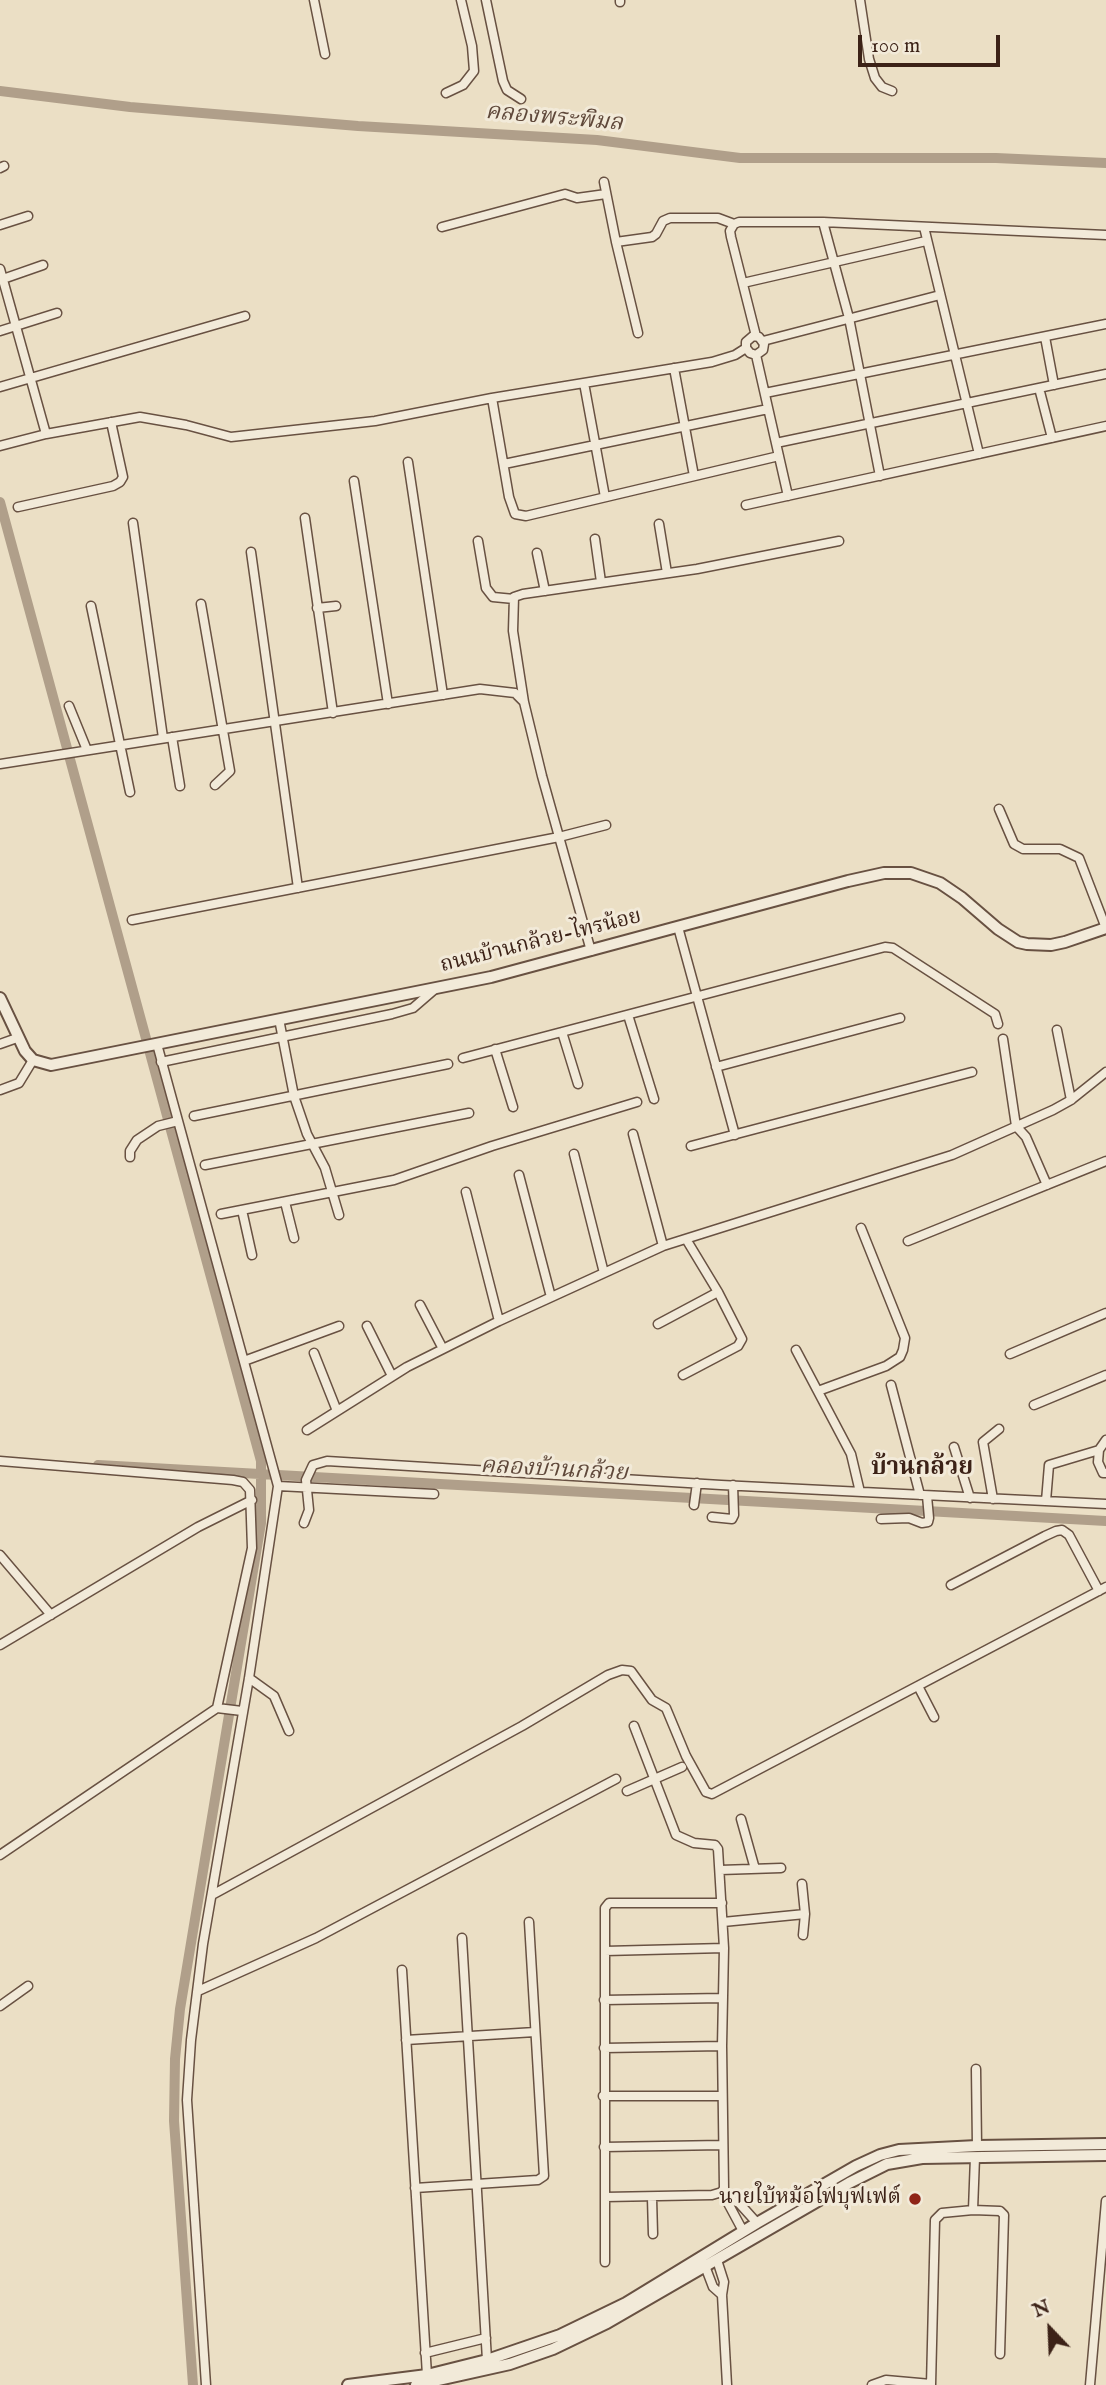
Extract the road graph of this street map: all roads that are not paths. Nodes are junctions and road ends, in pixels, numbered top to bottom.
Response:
1 (314, 0) edge
2 (461, 0) edge
3 (486, 0) edge
4 (860, 0) edge
5 (325, 54) dead end
6 (892, 91) dead end
7 (446, 93) dead end
8 (521, 99) dead end
9 (604, 183) dead end
10 (606, 194) junction
11 (28, 216) dead end
12 (823, 222) junction
13 (734, 224) junction
14 (0, 225) edge
15 (442, 227) dead end
16 (924, 228) junction
17 (1106, 235) edge
18 (926, 241) junction
19 (616, 242) junction
20 (835, 262) junction
21 (44, 265) dead end
22 (0, 268) edge
23 (2, 279) edge
24 (743, 283) junction
25 (940, 295) junction
26 (57, 313) dead end
27 (245, 316) dead end
28 (849, 318) junction
29 (1106, 324) edge
30 (15, 326) junction
31 (0, 331) edge
32 (638, 333) dead end
33 (1045, 337) junction
34 (759, 338) junction
35 (746, 348) junction
36 (955, 354) junction
37 (756, 355) junction
38 (674, 368) junction
39 (861, 373) junction
40 (1106, 374) edge
41 (30, 377) junction
42 (584, 383) junction
43 (1054, 384) junction
44 (0, 387) edge
45 (1039, 388) junction
46 (765, 393) junction
47 (492, 398) junction
48 (967, 402) junction
49 (768, 409) junction
50 (111, 422) junction
51 (870, 423) junction
52 (1106, 426) edge
53 (684, 427) junction
54 (46, 435) junction
55 (1052, 438) junction
56 (776, 443) junction
57 (595, 445) junction
58 (0, 446) edge
59 (979, 454) junction
60 (779, 456) junction
61 (408, 462) dead end
62 (504, 464) junction
63 (880, 476) junction
64 (694, 477) junction
65 (354, 481) dead end
66 (788, 496) junction
67 (605, 498) junction
68 (746, 505) dead end
69 (18, 508) dead end
70 (305, 518) dead end
71 (133, 523) dead end
72 (659, 524) dead end
73 (595, 539) dead end
74 (478, 541) dead end
75 (839, 541) dead end
76 (251, 552) dead end
77 (537, 553) dead end
78 (667, 573) junction
79 (601, 582) junction
80 (545, 591) junction
81 (514, 599) junction
82 (201, 604) dead end
83 (91, 606) dead end
84 (336, 606) dead end
85 (317, 608) junction
86 (443, 695) junction
87 (524, 702) junction
88 (388, 704) junction
89 (69, 706) dead end
90 (333, 713) junction
91 (275, 722) junction
92 (223, 730) junction
93 (168, 738) junction
94 (120, 745) junction
95 (87, 750) junction
96 (0, 764) edge
97 (215, 785) dead end
98 (180, 786) dead end
99 (130, 792) dead end
100 (999, 809) dead end
101 (606, 825) dead end
102 (559, 837) junction
103 (299, 888) junction
104 (132, 920) dead end
105 (678, 927) junction
106 (1106, 928) edge
107 (591, 951) junction
108 (435, 989) junction
109 (696, 996) junction
110 (0, 998) edge
111 (628, 1014) junction
112 (900, 1018) dead end
113 (279, 1019) junction
114 (998, 1024) dead end
115 (1057, 1030) dead end
116 (562, 1032) junction
117 (17, 1038) junction
118 (284, 1038) junction
119 (1003, 1039) dead end
120 (0, 1044) edge
121 (155, 1045) junction
122 (495, 1049) junction
123 (463, 1058) dead end
124 (33, 1060) junction
125 (162, 1062) junction
126 (449, 1064) dead end
127 (716, 1067) junction
128 (972, 1072) dead end
129 (1106, 1072) edge
130 (578, 1084) dead end
131 (0, 1090) edge
132 (294, 1096) junction
133 (654, 1099) dead end
134 (1071, 1100) junction
135 (637, 1102) dead end
136 (513, 1107) dead end
137 (469, 1112) dead end
138 (194, 1116) dead end
139 (176, 1122) junction
140 (1016, 1126) junction
141 (633, 1134) dead end
142 (734, 1135) junction
143 (312, 1144) junction
144 (691, 1146) dead end
145 (574, 1154) dead end
146 (130, 1157) dead end
147 (1106, 1161) edge
148 (205, 1165) dead end
149 (519, 1175) dead end
150 (1047, 1185) junction
151 (332, 1192) junction
152 (466, 1192) dead end
153 (285, 1202) junction
154 (242, 1210) junction
155 (221, 1214) dead end
156 (339, 1215) dead end
157 (861, 1228) dead end
158 (294, 1238) dead end
159 (686, 1239) junction
160 (908, 1241) dead end
161 (663, 1246) junction
162 (251, 1255) dead end
163 (604, 1273) junction
164 (719, 1292) junction
165 (551, 1297) junction
166 (420, 1306) dead end
167 (1106, 1313) edge
168 (499, 1321) junction
169 (658, 1324) dead end
170 (339, 1326) dead end
171 (367, 1326) dead end
172 (443, 1349) junction
173 (796, 1350) dead end
174 (314, 1353) dead end
175 (1010, 1354) dead end
176 (244, 1361) junction
177 (683, 1375) dead end
178 (1106, 1375) edge
179 (392, 1376) junction
180 (891, 1385) dead end
181 (818, 1391) junction
182 (1034, 1405) dead end
183 (337, 1411) junction
184 (999, 1429) dead end
185 (307, 1430) dead end
186 (1106, 1440) edge
187 (954, 1447) dead end
188 (1099, 1450) junction
189 (0, 1461) edge
190 (1106, 1473) edge
191 (277, 1483) junction
192 (306, 1484) junction
193 (696, 1485) junction
194 (733, 1488) junction
195 (860, 1492) junction
196 (434, 1494) dead end
197 (925, 1498) junction
198 (970, 1498) junction
199 (993, 1499) junction
200 (252, 1500) junction
201 (1046, 1501) junction
202 (694, 1503) dead end
203 (1106, 1504) edge
204 (712, 1517) dead end
205 (881, 1519) dead end
206 (304, 1523) dead end
207 (0, 1555) edge
208 (951, 1585) dead end
209 (1102, 1589) edge
210 (51, 1615) junction
211 (0, 1645) edge
212 (249, 1678) junction
213 (918, 1686) junction
214 (220, 1708) junction
215 (240, 1711) junction
216 (934, 1717) dead end
217 (634, 1726) dead end
218 (289, 1731) dead end
219 (682, 1767) dead end
220 (616, 1779) dead end
221 (654, 1779) junction
222 (627, 1791) dead end
223 (741, 1819) dead end
224 (0, 1855) edge
225 (781, 1868) dead end
226 (755, 1869) junction
227 (720, 1870) junction
228 (802, 1884) dead end
229 (212, 1895) junction
230 (722, 1903) junction
231 (805, 1914) junction
232 (529, 1922) dead end
233 (723, 1922) junction
234 (803, 1935) dead end
235 (462, 1938) dead end
236 (724, 1948) junction
237 (605, 1951) junction
238 (402, 1970) dead end
239 (28, 1986) dead end
240 (198, 1991) junction
241 (723, 1998) junction
242 (604, 2000) junction
243 (0, 2006) edge
244 (535, 2032) junction
245 (468, 2036) junction
246 (406, 2040) junction
247 (722, 2046) junction
248 (604, 2048) junction
249 (976, 2069) dead end
250 (603, 2096) junction
251 (722, 2096) junction
252 (1106, 2144) edge
253 (722, 2145) junction
254 (604, 2147) junction
255 (976, 2151) junction
256 (1106, 2155) edge
257 (477, 2184) junction
258 (415, 2188) junction
259 (725, 2195) junction
260 (605, 2197) junction
261 (652, 2198) junction
262 (1106, 2201) edge
263 (973, 2210) junction
264 (757, 2223) junction
265 (743, 2231) junction
266 (653, 2234) dead end
267 (717, 2260) junction
268 (605, 2262) dead end
269 (705, 2266) junction
270 (722, 2295) junction
271 (486, 2338) junction
272 (425, 2353) junction
273 (1000, 2354) dead end
274 (487, 2360) junction
275 (422, 2382) edge
276 (206, 2385) edge
277 (348, 2385) edge
278 (727, 2385) edge
279 (872, 2385) edge
280 (931, 2385) edge
281 (1090, 2385) edge

1 - 5 street
2 - 7 street
3 - 8 street
4 - 6 street
9 - 10 street
10 - 15 street
10 - 19 street
11 - 14 street
12 - 13 street
12 - 16 street
12 - 20 street
13 - 19 street
13 - 24 street
16 - 17 street
16 - 18 street
18 - 20 street
18 - 25 street
19 - 32 street
20 - 24 street
20 - 28 street
21 - 23 street
22 - 23 street
23 - 30 street
24 - 34 street
25 - 28 street
25 - 36 street
26 - 30 street
27 - 41 street
28 - 34 street
28 - 39 street
29 - 33 street
30 - 31 street
30 - 41 street
33 - 36 street
33 - 43 street
34 - 35 street
34 - 37 street
35 - 37 street
35 - 38 street
36 - 39 street
36 - 48 street
37 - 46 street
38 - 42 street
38 - 53 street
39 - 46 street
39 - 51 street
40 - 43 street
41 - 44 street
41 - 54 street
42 - 47 street
42 - 57 street
43 - 45 street
45 - 48 street
45 - 55 street
46 - 49 street
47 - 50 street
47 - 62 street
48 - 51 street
48 - 59 street
49 - 53 street
49 - 56 street
50 - 54 street
50 - 69 street
51 - 56 street
51 - 63 street
52 - 55 street
53 - 57 street
53 - 64 street
54 - 58 street
55 - 59 street
56 - 60 street
57 - 62 street
57 - 67 street
59 - 63 street
60 - 64 street
60 - 66 street
61 - 86 street
62 - 67 street
63 - 66 street
64 - 67 street
65 - 88 street
66 - 68 street
70 - 85 street
71 - 93 street
72 - 78 street
73 - 79 street
74 - 81 street
75 - 78 street
76 - 91 street
77 - 80 street
78 - 79 street
79 - 80 street
80 - 81 street
81 - 87 street
82 - 92 street
83 - 94 street
84 - 85 street
85 - 90 street
86 - 87 street
86 - 88 street
87 - 102 street
88 - 90 street
89 - 95 street
90 - 91 street
91 - 92 street
91 - 103 street
92 - 93 street
92 - 97 street
93 - 94 street
93 - 98 street
94 - 95 street
94 - 99 street
95 - 96 street
100 - 106 street
101 - 102 street
102 - 103 street
102 - 107 street
103 - 104 street
105 - 106 street, ถนนบ้านกล้วย-ไทรน้อย
105 - 107 street, ถนนบ้านกล้วย-ไทรน้อย
105 - 109 street
107 - 108 street, ถนนบ้านกล้วย-ไทรน้อย
108 - 113 street, ถนนบ้านกล้วย-ไทรน้อย
108 - 118 street
109 - 111 street
109 - 114 street
109 - 127 street
110 - 117 street
111 - 116 street
111 - 133 street
112 - 127 street
113 - 118 street
113 - 121 street, ถนนบ้านกล้วย-ไทรน้อย
115 - 134 street
116 - 122 street
116 - 130 street
117 - 120 street
117 - 124 street
118 - 125 street
118 - 132 street
119 - 140 street
121 - 124 street, ถนนบ้านกล้วย-ไทรน้อย
121 - 125 street
122 - 123 street
122 - 136 street
124 - 131 street
125 - 139 street
126 - 132 street
127 - 142 street
128 - 142 street
129 - 134 street
132 - 138 street
132 - 143 street
134 - 140 street
135 - 151 street
137 - 143 street
139 - 146 street
139 - 176 street
140 - 150 street
140 - 159 street
141 - 161 street
142 - 144 street
143 - 148 street
143 - 151 street
145 - 163 street
147 - 150 street
149 - 165 street
150 - 160 street
151 - 153 street
151 - 156 street
152 - 168 street
153 - 154 street
153 - 158 street
154 - 155 street
154 - 162 street
157 - 181 street
159 - 161 street
159 - 164 street
161 - 163 street
163 - 165 street
164 - 169 street
164 - 177 street
165 - 168 street
166 - 172 street
167 - 175 street
168 - 172 street
170 - 176 street
171 - 179 street
172 - 179 street
173 - 181 street
174 - 183 street
176 - 191 street
178 - 182 street
179 - 183 street
180 - 197 street
181 - 195 street
183 - 185 street
184 - 199 street
186 - 188 street
187 - 198 street
188 - 190 street
188 - 201 street
189 - 200 street
191 - 192 street
191 - 212 street
192 - 193 street
192 - 196 street
192 - 206 street
193 - 194 street
193 - 202 street
194 - 195 street
194 - 204 street
195 - 197 street
197 - 198 street
197 - 205 street
198 - 199 street
199 - 201 street
200 - 210 street
200 - 214 street
201 - 203 street
207 - 210 street
208 - 209 street
209 - 213 street
210 - 211 street
212 - 215 street
212 - 218 street
213 - 216 street
213 - 229 street
214 - 215 street
214 - 224 street
215 - 229 street
217 - 221 street
219 - 221 street
220 - 240 street
221 - 222 street
221 - 227 street
223 - 226 street
225 - 226 street
226 - 227 street
227 - 230 street
228 - 231 street
229 - 240 street
230 - 233 street
230 - 237 street
231 - 233 street
231 - 234 street
232 - 244 street
233 - 236 street
235 - 245 street
236 - 237 street
236 - 241 street
237 - 242 street
238 - 246 street
239 - 243 street
240 - 276 street
241 - 242 street
241 - 247 street
242 - 248 street
244 - 245 street
244 - 257 street
245 - 246 street
245 - 257 street
246 - 258 street
247 - 248 street
247 - 251 street
248 - 250 street
249 - 255 street
250 - 251 street
250 - 254 street
251 - 253 street
252 - 255 street
253 - 254 street
253 - 259 street
254 - 260 street
255 - 256 street
255 - 263 street
255 - 264 street
255 - 267 street
257 - 258 street
257 - 271 street
258 - 272 street
259 - 261 street
259 - 264 street
259 - 265 street
260 - 261 street
260 - 268 street
261 - 266 street
262 - 281 street
263 - 273 street
263 - 280 street
264 - 265 street
265 - 274 street
267 - 269 street
267 - 270 street
269 - 270 street
269 - 275 street
270 - 278 street
271 - 272 street
271 - 274 street
272 - 275 street
274 - 275 street
275 - 277 street
279 - 280 street

